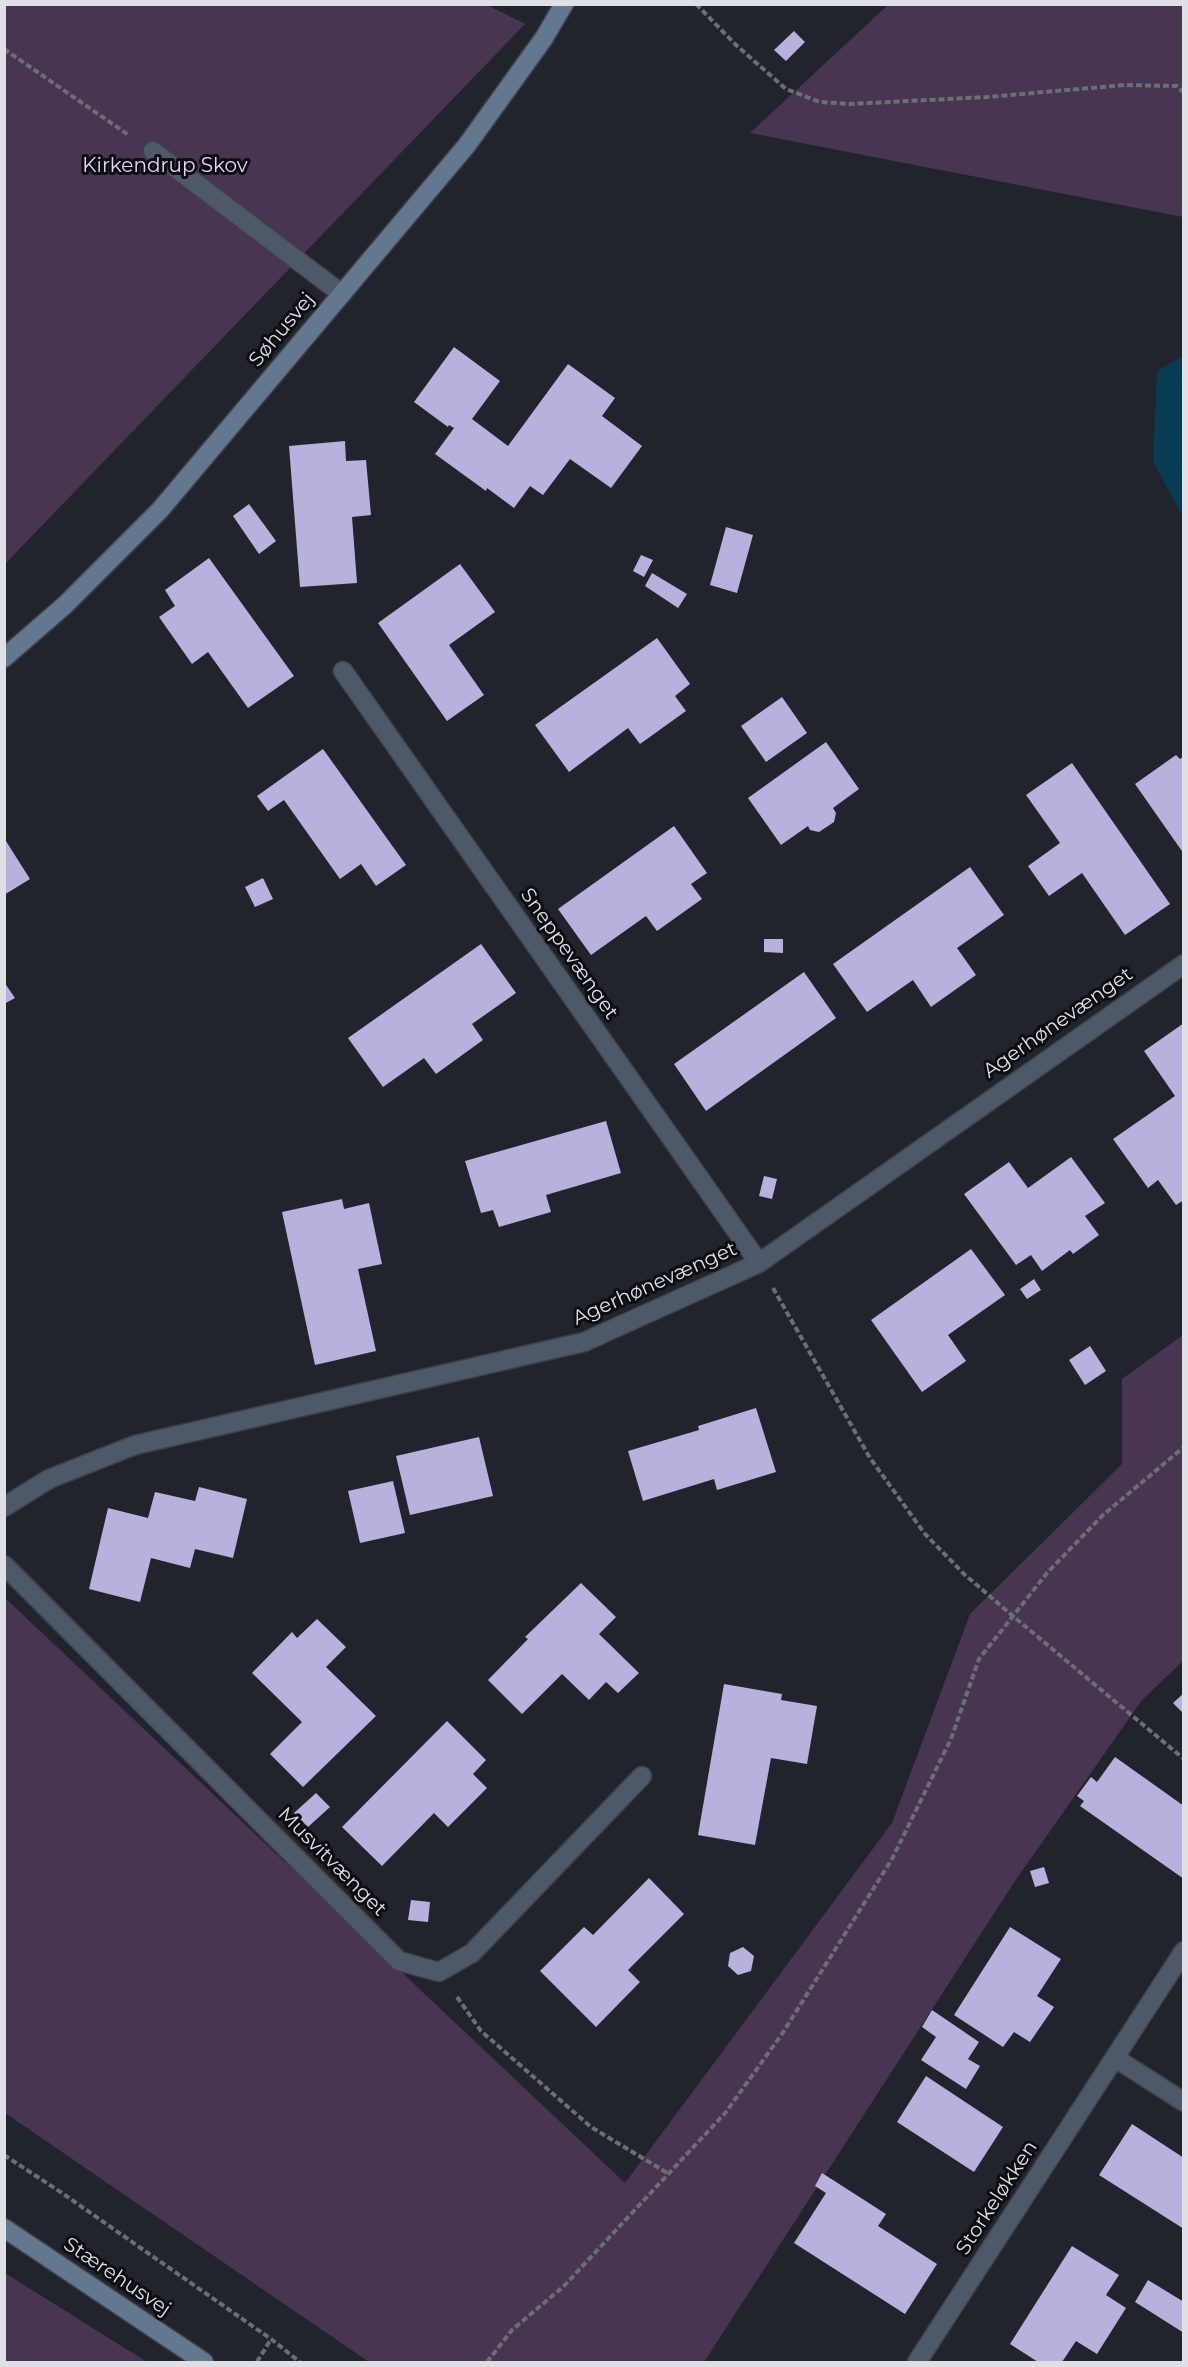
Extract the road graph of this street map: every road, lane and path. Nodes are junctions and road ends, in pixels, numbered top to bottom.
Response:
1 (564, 4) edge
2 (696, 4) edge
3 (4, 49) edge
4 (1184, 93) edge
5 (153, 151) joint
6 (342, 294) junction
7 (4, 658) edge
8 (343, 671) dead end
9 (1184, 964) edge
10 (759, 1263) junction
11 (1184, 1447) edge
12 (4, 1507) edge
13 (4, 1565) edge
14 (1014, 1617) junction
15 (1184, 1759) edge
16 (642, 1776) dead end
17 (1184, 1952) edge
18 (439, 1972) junction
19 (1115, 2058) junction
20 (1184, 2102) edge
21 (4, 2155) edge
22 (669, 2174) junction
23 (4, 2228) edge
24 (271, 2339) junction
25 (204, 2362) edge
26 (257, 2362) edge
27 (300, 2362) edge
28 (487, 2362) edge
29 (917, 2362) edge

1 - 6 street, Søhusvej
2 - 4 path
3 - 5 path
5 - 6 street
6 - 7 street, Søhusvej
8 - 10 street, Sneppevænget
9 - 10 street, Agerhønevænget
10 - 12 street, Agerhønevænget
10 - 14 path
11 - 14 path
13 - 18 street, Musvitvænget
14 - 15 path
14 - 22 path
16 - 18 street
17 - 19 street, Storkeløkken
18 - 22 path
19 - 20 street
19 - 29 street, Storkeløkken
21 - 24 path
22 - 28 path
23 - 25 street, Stærehusvej
24 - 26 path
24 - 27 path

